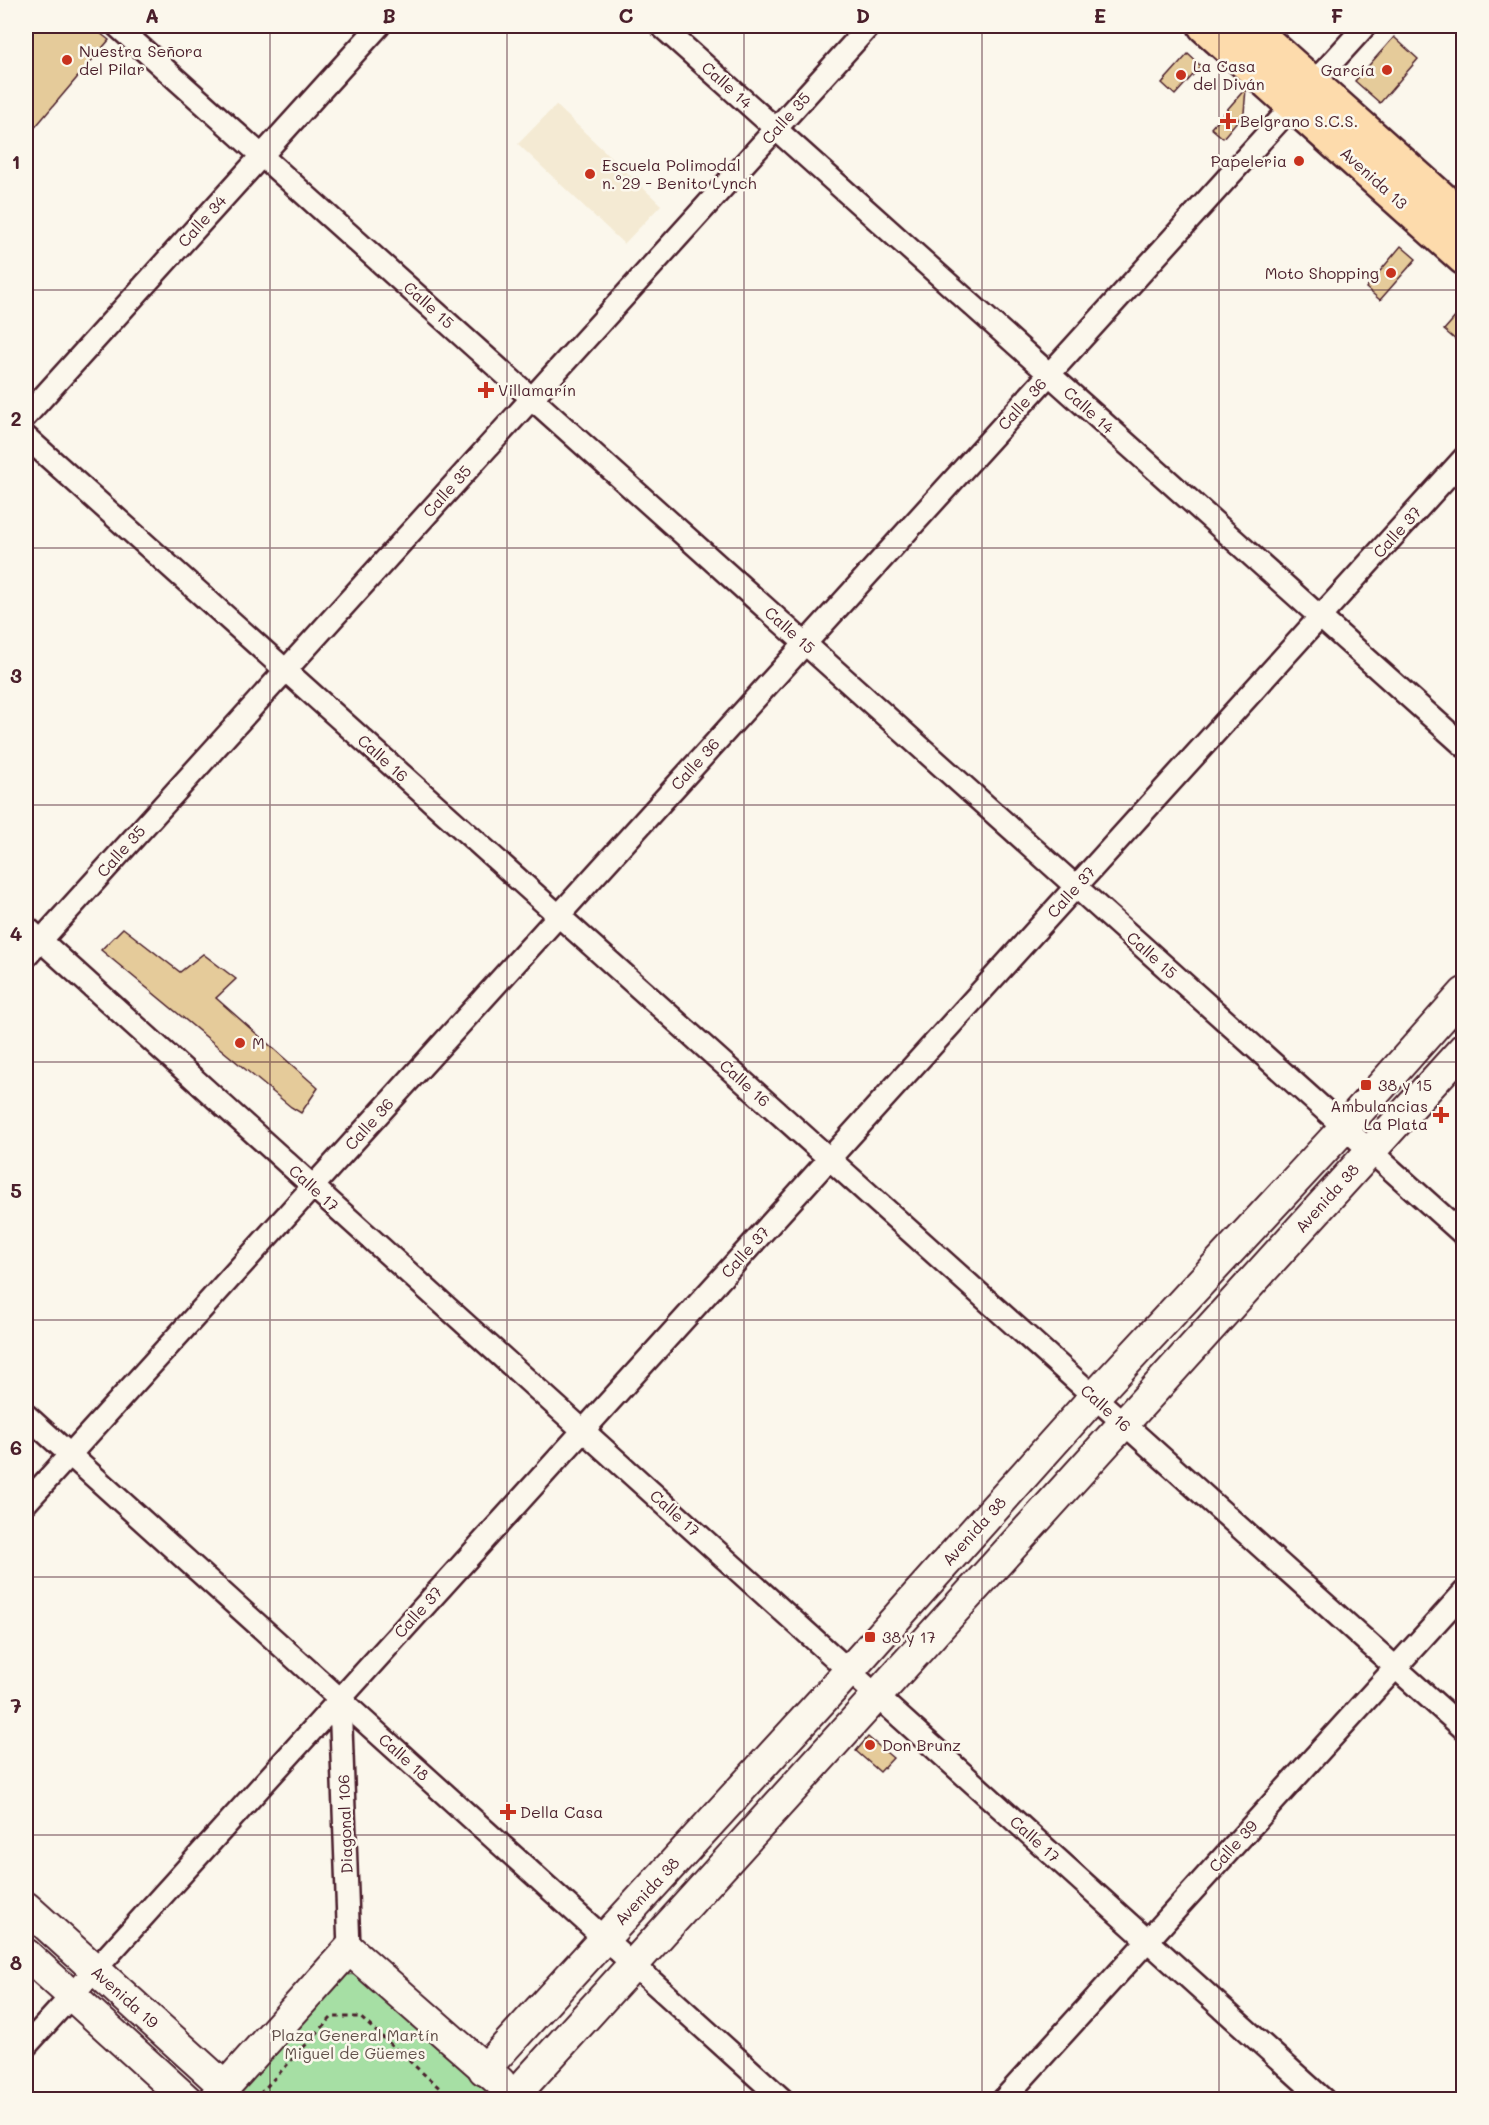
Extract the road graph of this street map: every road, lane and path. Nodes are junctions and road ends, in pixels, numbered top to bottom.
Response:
1 (117, 26) edge
2 (379, 26) edge
3 (661, 26) edge
4 (869, 26) edge
5 (1204, 26) edge
6 (1248, 26) edge
7 (1365, 26) edge
8 (1303, 94) junction
9 (776, 129) junction
10 (261, 155) junction
11 (1464, 219) edge
12 (1464, 258) edge
13 (1048, 374) junction
14 (532, 398) junction
15 (26, 416) edge
16 (26, 437) edge
17 (1464, 458) edge
18 (1320, 617) junction
19 (805, 643) junction
20 (285, 670) junction
21 (1464, 746) edge
22 (1076, 886) junction
23 (558, 915) junction
24 (33, 934) edge
25 (26, 957) edge
26 (1464, 993) edge
27 (1464, 1048) edge
28 (1344, 1128) junction
29 (1370, 1151) junction
30 (829, 1159) junction
31 (312, 1186) junction
32 (1464, 1235) edge
33 (1094, 1397) junction
34 (26, 1415) edge
35 (1124, 1424) junction
36 (583, 1431) junction
37 (69, 1454) junction
38 (26, 1503) edge
39 (1464, 1592) edge
40 (1395, 1667) junction
41 (849, 1671) junction
42 (877, 1696) junction
43 (340, 1699) junction
44 (1464, 1729) edge
45 (26, 1907) edge
46 (604, 1938) junction
47 (1148, 1940) junction
48 (349, 1949) junction
49 (26, 1954) edge
50 (633, 1964) junction
51 (95, 1970) junction
52 (71, 1995) junction
53 (26, 2046) edge
54 (484, 2070) junction
55 (219, 2093) edge
56 (517, 2097) edge
57 (187, 2100) edge
58 (254, 2100) edge
59 (453, 2100) edge
60 (783, 2100) edge
61 (1003, 2100) edge
62 (1324, 2100) edge

1 - 10 street, Calle 15
2 - 10 street, Calle 34
3 - 9 street, Calle 14
4 - 9 street, Calle 35
5 - 8 main road, Avenida 13
6 - 8 main road, Avenida 13
7 - 8 street, Calle 36
8 - 11 main road, Avenida 13
8 - 12 main road, Avenida 13
8 - 13 street, Calle 36
9 - 13 street, Calle 14
9 - 14 street, Calle 35
10 - 14 street, Calle 15
10 - 15 street, Calle 34
13 - 18 street, Calle 14
13 - 19 street, Calle 36
14 - 19 street, Calle 15
14 - 20 street, Calle 35
16 - 20 street, Calle 16
17 - 18 street, Calle 37
18 - 21 street, Calle 14
18 - 22 street, Calle 37
19 - 22 street, Calle 15
19 - 23 street, Calle 36
20 - 23 street, Calle 16
20 - 24 street, Calle 35
22 - 28 street, Calle 15
22 - 30 street, Calle 37
23 - 30 street, Calle 16
23 - 31 street, Calle 36
24 - 25 street, Calle 35
24 - 31 street, Calle 17
26 - 28 main road, Avenida 38
27 - 29 main road, Avenida 38
28 - 29 street, Calle 15
28 - 33 main road, Avenida 38
29 - 32 street, Calle 15
29 - 35 main road, Avenida 38
30 - 33 street, Calle 16
30 - 36 street, Calle 37
31 - 36 street, Calle 17
31 - 37 street, Calle 36
33 - 35 street, Calle 16
33 - 41 main road, Avenida 38
34 - 37 street, Calle 18
35 - 40 street, Calle 16
35 - 42 main road, Avenida 38
36 - 41 street, Calle 17
36 - 43 street, Calle 37
37 - 38 street, Calle 36
37 - 43 street, Calle 18
39 - 40 street, Calle 39
40 - 44 street, Calle 16
40 - 47 street, Calle 39
41 - 42 street, Calle 17
41 - 46 main road, Avenida 38
42 - 47 street, Calle 17
42 - 50 main road, Avenida 38
43 - 46 street, Calle 18
43 - 48 street, Diagonal 106
43 - 51 street, Calle 37
45 - 51 main road, Avenida 19
46 - 50 street, Calle 18
46 - 54 main road, Avenida 38
47 - 61 street, Calle 39
47 - 62 street, Calle 17
48 - 54 main road
48 - 55 main road
49 - 52 main road
50 - 56 main road, Avenida 38
50 - 60 street, Calle 18
51 - 52 street, Calle 37
51 - 55 main road, Avenida 19
52 - 53 street, Calle 37
52 - 57 main road
54 - 56 main road
58 - 59 path

